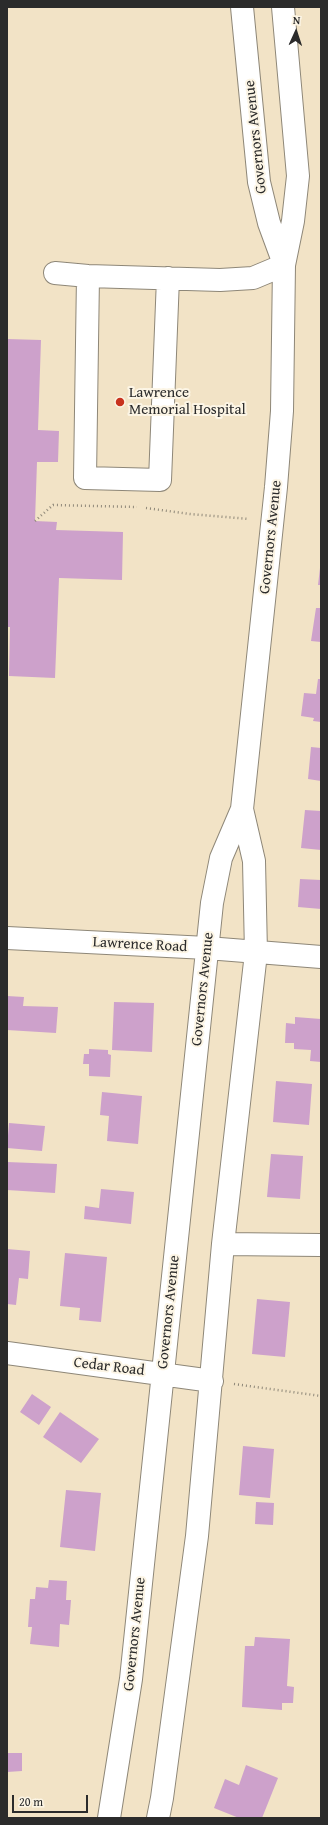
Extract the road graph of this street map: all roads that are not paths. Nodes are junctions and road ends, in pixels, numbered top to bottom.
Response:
1 (242, 7) edge
2 (283, 7) edge
3 (284, 265) junction
4 (55, 273) dead end
5 (88, 276) junction
6 (168, 278) junction
7 (242, 809) junction
8 (7, 938) edge
9 (207, 948) junction
10 (256, 953) junction
11 (321, 957) edge
12 (223, 1244) junction
13 (321, 1245) edge
14 (7, 1353) edge
15 (163, 1373) junction
16 (212, 1381) junction
17 (109, 1818) edge
18 (158, 1818) edge

1 - 3 street, Governors Avenue
2 - 3 street, Governors Avenue
3 - 6 street
3 - 7 street, Governors Avenue
4 - 5 street
5 - 6 street
5 - 6 street
7 - 9 street, Governors Avenue
7 - 10 street, Governors Avenue
8 - 9 street, Lawrence Road
9 - 10 street, Lawrence Road
9 - 15 street, Governors Avenue
10 - 11 street, Lawrence Road
10 - 12 street, Governors Avenue
12 - 13 street
12 - 16 street, Governors Avenue
14 - 15 street, Cedar Road
15 - 16 street, Cedar Road
15 - 17 street, Governors Avenue
16 - 18 street, Governors Avenue

